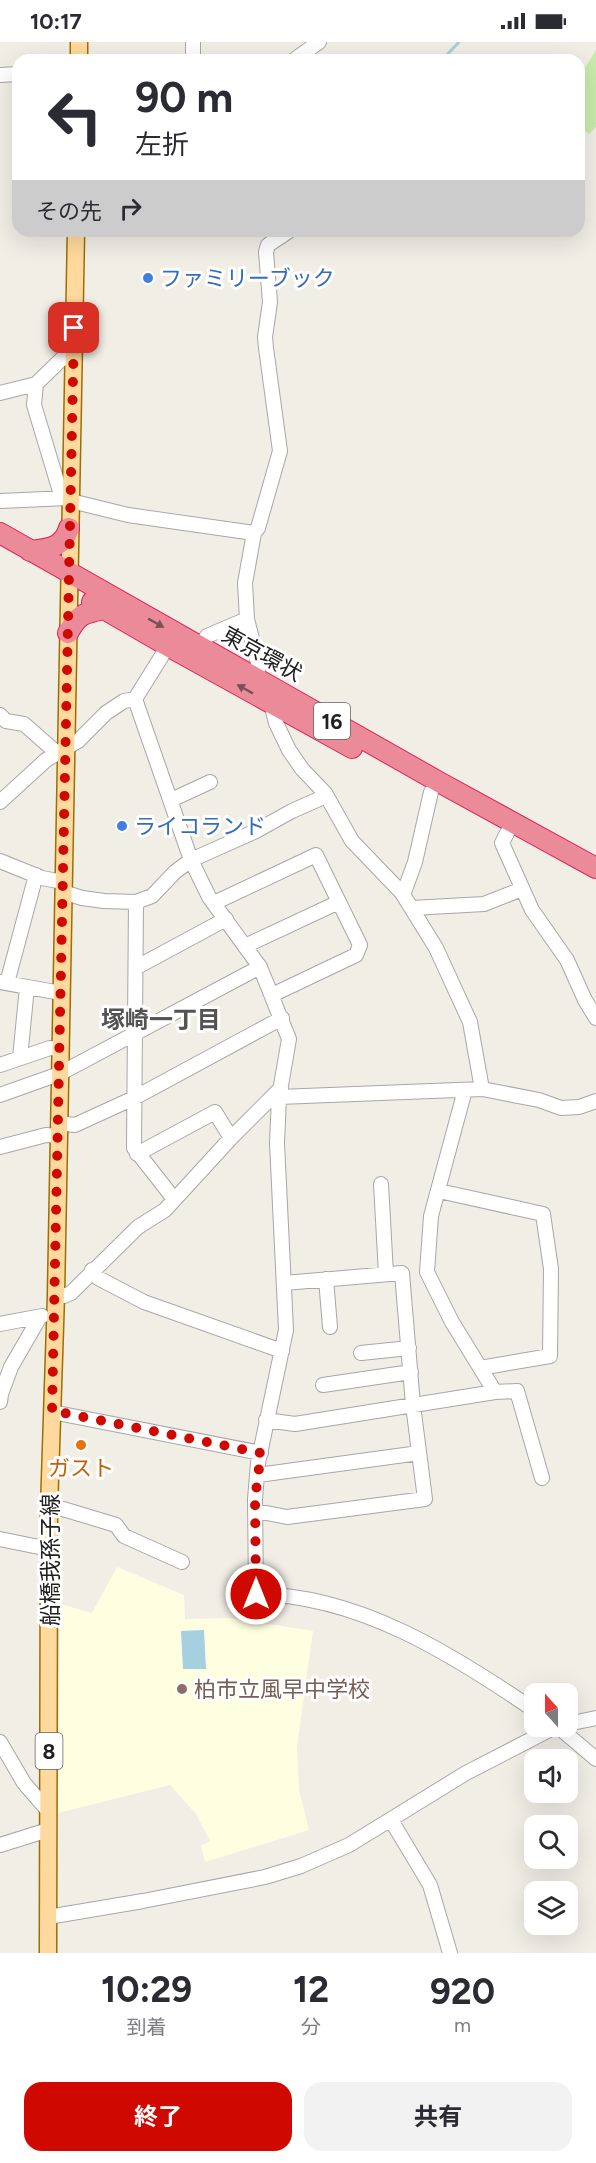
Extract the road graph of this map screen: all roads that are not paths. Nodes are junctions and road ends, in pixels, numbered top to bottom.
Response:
1 (319, 42) edge
2 (302, 54) edge
3 (76, 237) edge
4 (280, 237) edge
5 (73, 348) junction
6 (36, 384) junction
7 (0, 393) edge
8 (68, 499) junction
9 (0, 501) edge
10 (69, 528) junction
11 (0, 533) edge
12 (254, 533) junction
13 (0, 548) edge
14 (30, 551) junction
15 (69, 581) junction
16 (104, 609) junction
17 (247, 619) junction
18 (68, 633) junction
19 (168, 646) junction
20 (200, 647) junction
21 (255, 677) junction
22 (135, 699) junction
23 (271, 703) junction
24 (0, 715) edge
25 (61, 751) junction
26 (210, 782) dead end
27 (431, 792) junction
28 (326, 796) junction
29 (171, 800) junction
30 (0, 802) edge
31 (507, 833) junction
32 (191, 860) junction
33 (0, 861) edge
34 (596, 868) edge
35 (36, 875) junction
36 (596, 882) edge
37 (63, 887) junction
38 (522, 889) junction
39 (403, 895) junction
40 (136, 902) junction
41 (339, 902) junction
42 (214, 903) junction
43 (412, 908) junction
44 (226, 919) junction
45 (245, 946) junction
46 (260, 966) junction
47 (137, 967) junction
48 (3, 982) edge
49 (27, 987) junction
50 (61, 993) junction
51 (272, 995) junction
52 (282, 1018) junction
53 (596, 1018) edge
54 (134, 1034) junction
55 (60, 1049) junction
56 (20, 1058) junction
57 (0, 1065) edge
58 (59, 1074) junction
59 (482, 1089) junction
60 (465, 1090) junction
61 (280, 1093) junction
62 (0, 1095) edge
63 (134, 1098) junction
64 (596, 1101) edge
65 (58, 1130) junction
66 (231, 1138) junction
67 (0, 1147) edge
68 (137, 1155) junction
69 (381, 1184) dead end
70 (439, 1191) junction
71 (174, 1199) junction
72 (92, 1270) junction
73 (386, 1274) junction
74 (327, 1279) junction
75 (284, 1283) junction
76 (56, 1295) junction
77 (55, 1316) junction
78 (36, 1318) junction
79 (0, 1324) edge
80 (330, 1327) dead end
81 (409, 1348) junction
82 (282, 1352) junction
83 (361, 1353) dead end
84 (480, 1368) junction
85 (411, 1372) junction
86 (322, 1385) dead end
87 (495, 1392) junction
88 (0, 1402) edge
89 (413, 1405) junction
90 (52, 1412) junction
91 (266, 1420) junction
92 (261, 1453) junction
93 (419, 1453) junction
94 (258, 1475) junction
95 (542, 1478) dead end
96 (49, 1509) junction
97 (256, 1511) junction
98 (0, 1539) edge
99 (49, 1550) junction
100 (182, 1562) dead end
101 (524, 1703) edge
102 (596, 1718) edge
103 (578, 1722) edge
104 (536, 1737) edge
105 (570, 1737) edge
106 (0, 1742) edge
107 (596, 1759) edge
108 (49, 1812) junction
109 (391, 1820) junction
110 (48, 1830) junction
111 (0, 1845) edge
112 (48, 1917) junction
113 (48, 1953) edge
114 (450, 1953) edge

1 - 2 street
3 - 5 main road, 船橋我孫子線 / 8
4 - 12 street
5 - 6 street
5 - 8 main road, 船橋我孫子線 / 8
6 - 7 street
6 - 8 street
8 - 9 street
8 - 10 main road, 船橋我孫子線 / 8
8 - 12 street
10 - 14 highway
10 - 15 main road, 船橋我孫子線 / 8
11 - 14 highway, 東京環状 / 16
12 - 17 street
13 - 15 highway, 東京環状 / 16
14 - 15 highway, 東京環状 / 16
15 - 16 highway, 東京環状 / 16
15 - 18 main road, 船橋我孫子線 / 8
15 -> 20 highway, 東京環状 / 16
16 - 18 highway
16 - 19 highway, 東京環状 / 16
17 - 20 street
17 - 21 street
18 - 25 main road, 船橋我孫子線 / 8
19 - 22 street
23 -> 19 highway, 東京環状 / 16
20 - 21 highway, 東京環状 / 16
21 - 34 highway, 東京環状 / 16
22 - 25 street
22 - 29 street
23 - 27 highway, 東京環状 / 16
23 - 28 street
24 - 25 street
25 - 30 street
25 - 37 main road, 船橋我孫子線 / 8
26 - 29 street
27 - 31 highway, 東京環状 / 16
27 - 39 street
28 - 32 street
28 - 39 street
29 - 32 street
31 - 36 highway, 東京環状 / 16
31 - 38 street
32 - 40 street
32 - 42 street
33 - 35 street
35 - 37 street
35 - 48 street
37 - 40 street
37 - 50 main road, 船橋我孫子線 / 8
38 - 43 street
38 - 53 street
39 - 43 street
40 - 47 street
41 - 42 street
41 - 45 street
41 - 51 street
42 - 44 street
43 - 59 street
44 - 45 street
44 - 47 street
45 - 46 street
46 - 51 street
46 - 54 street
47 - 54 street
48 - 49 street
49 - 50 street
49 - 56 street
50 - 55 main road, 船橋我孫子線 / 8
51 - 52 street
52 - 61 street
52 - 63 street
54 - 58 street
54 - 63 street
55 - 56 street
55 - 58 main road, 船橋我孫子線 / 8
56 - 57 street
58 - 62 street
58 - 65 main road, 船橋我孫子線 / 8
59 - 60 street
59 - 64 street
60 - 61 street
60 - 70 street
61 - 66 street
61 - 75 street
63 - 65 street
63 - 68 street
65 - 67 street
65 - 76 main road, 船橋我孫子線 / 8
66 - 68 street
66 - 71 street
68 - 71 street
69 - 73 street
70 - 84 street
70 - 84 street
71 - 72 street
72 - 76 street
72 - 82 street
73 - 74 street
73 - 81 street
74 - 75 street
74 - 80 street
75 - 82 street
76 - 77 main road, 船橋我孫子線 / 8
77 - 78 street
77 - 90 main road, 船橋我孫子線 / 8
78 - 79 street
78 - 88 street
81 - 83 street
81 - 85 street
82 - 91 street
84 - 87 street
85 - 86 street
85 - 89 street
87 - 89 street
87 - 95 street
89 - 91 street
89 - 93 street
90 - 92 street
90 - 96 main road, 船橋我孫子線 / 8
91 - 92 street
92 - 94 street
93 - 94 street
93 - 97 street
94 - 97 street
96 - 99 main road, 船橋我孫子線 / 8
96 - 100 street
97 - 101 street
98 - 99 street
99 - 108 main road, 船橋我孫子線 / 8
102 - 103 street
104 - 109 street
105 - 107 street
106 - 108 street
108 - 110 main road, 船橋我孫子線 / 8
109 - 112 street
109 - 114 street
110 - 111 street
110 - 112 main road, 船橋我孫子線 / 8
112 - 113 main road, 船橋我孫子線 / 8

